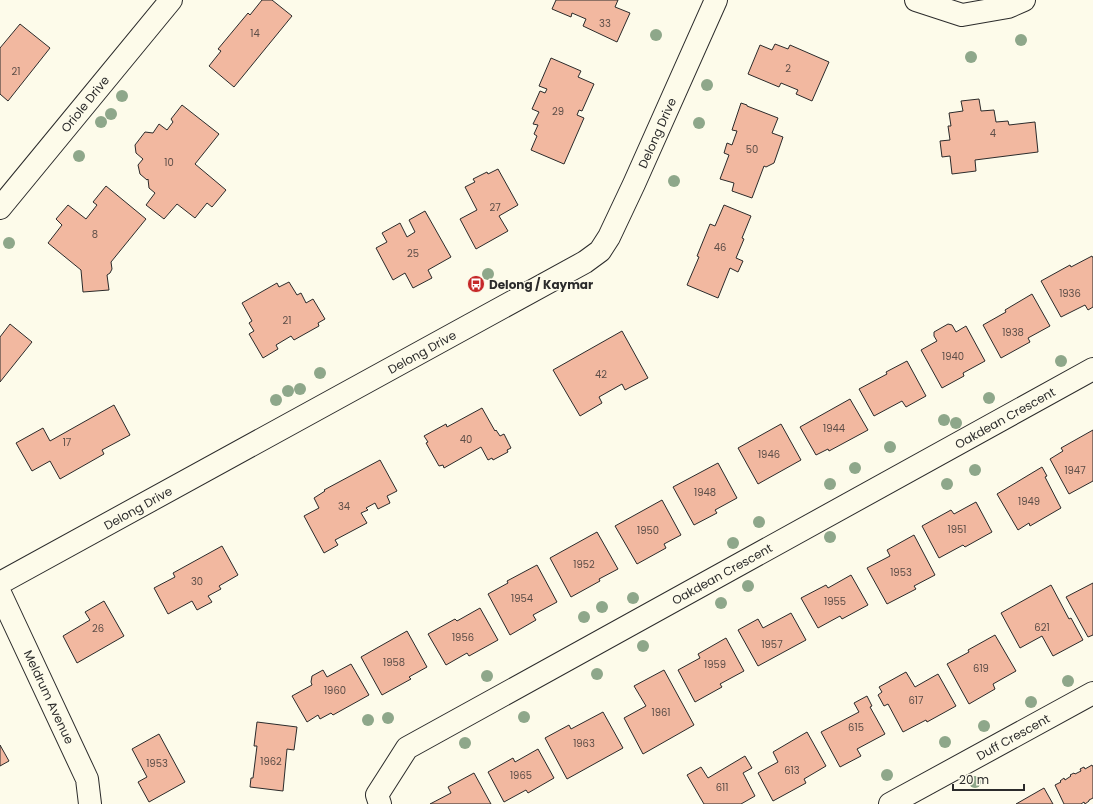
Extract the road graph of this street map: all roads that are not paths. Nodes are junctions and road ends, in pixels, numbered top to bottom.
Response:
1 (170, 0) edge
2 (716, 0) edge
3 (916, 0) edge
4 (1024, 0) edge
5 (0, 208) edge
6 (1093, 369) edge
7 (0, 583) edge
8 (0, 593) edge
9 (1093, 693) edge
10 (90, 804) edge
11 (380, 804) edge
12 (890, 804) edge

1 - 5 street, Oriole Drive
2 - 7 street, Delong Drive
3 - 4 street
6 - 11 street, Oakdean Crescent
8 - 10 street, Meldrum Avenue
9 - 12 street, Duff Crescent

